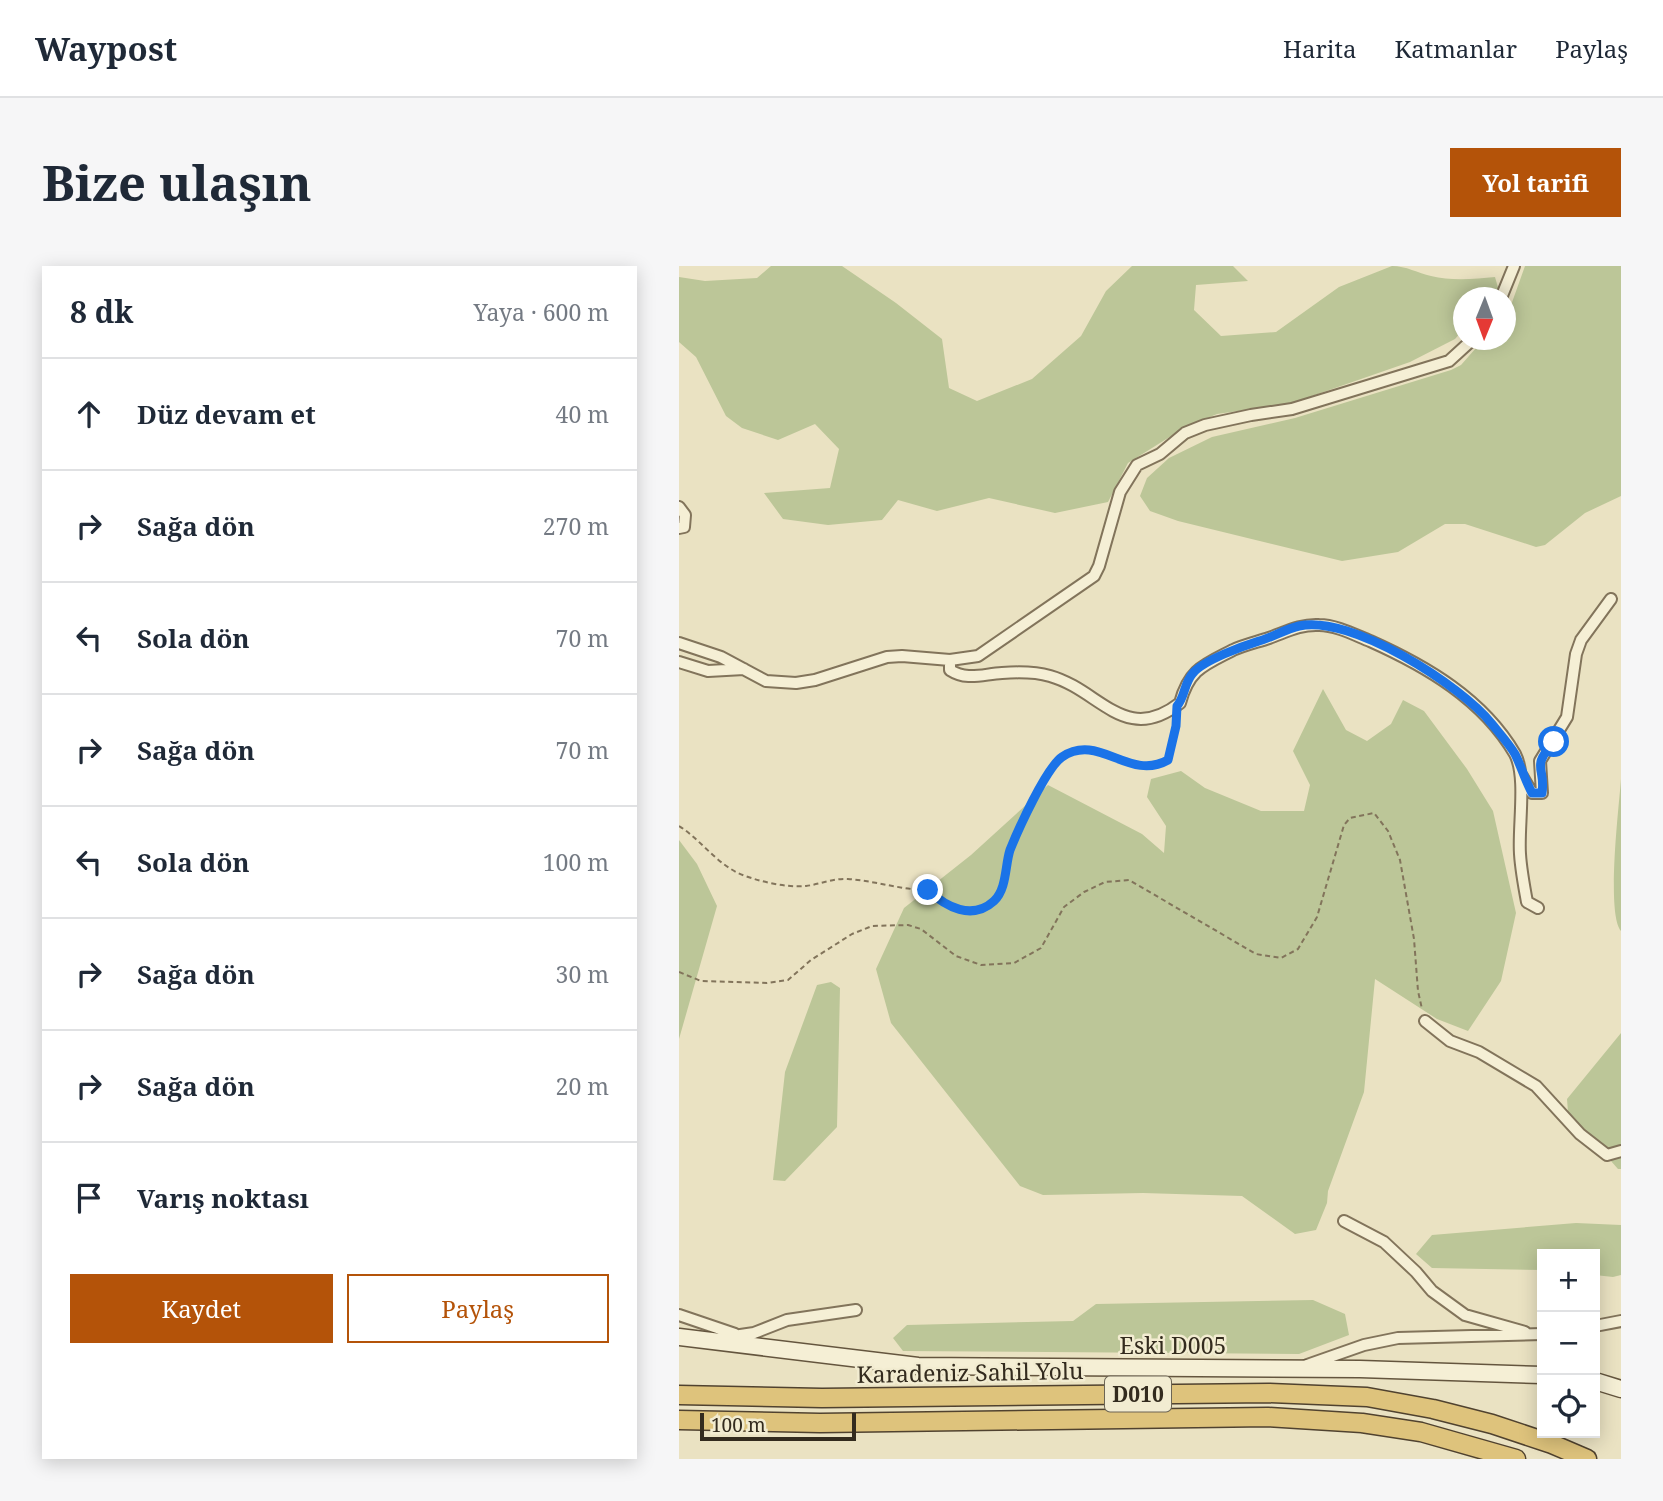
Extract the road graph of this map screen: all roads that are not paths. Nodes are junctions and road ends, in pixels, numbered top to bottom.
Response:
1 (1514, 266) edge
2 (1505, 287) edge
3 (1461, 350) edge
4 (679, 507) edge
5 (679, 528) edge
6 (1611, 599) dead end
7 (679, 643) edge
8 (950, 660) junction
9 (679, 662) edge
10 (744, 669) junction
11 (1522, 776) junction
12 (1538, 908) dead end
13 (1425, 1021) road end
14 (1621, 1151) edge
15 (1344, 1221) dead end
16 (856, 1310) dead end
17 (679, 1315) edge
18 (1621, 1321) edge
19 (1600, 1325) edge
20 (738, 1335) junction
21 (1536, 1335) edge
22 (679, 1337) edge
23 (699, 1340) junction
24 (1298, 1368) junction
25 (1537, 1375) edge
26 (1600, 1383) edge
27 (1621, 1389) edge
28 (679, 1395) edge
29 (679, 1420) edge
30 (1516, 1459) edge
31 (1587, 1459) edge

1 - 2 street
3 - 8 street
4 - 5 street
6 - 11 street
7 - 10 street
8 - 10 street
8 - 11 street
9 - 10 street
11 - 12 street
13 - 14 street
15 - 21 street
16 - 20 street
17 - 20 street
18 - 19 street
20 - 23 street
21 - 24 street
22 - 23 main road, Eski D005
23 - 24 main road, Eski D005
24 - 25 main road, Eski D005
26 - 27 main road
28 - 31 highway, Karadeniz Sahil Yolu / D010
29 - 30 highway, D010

